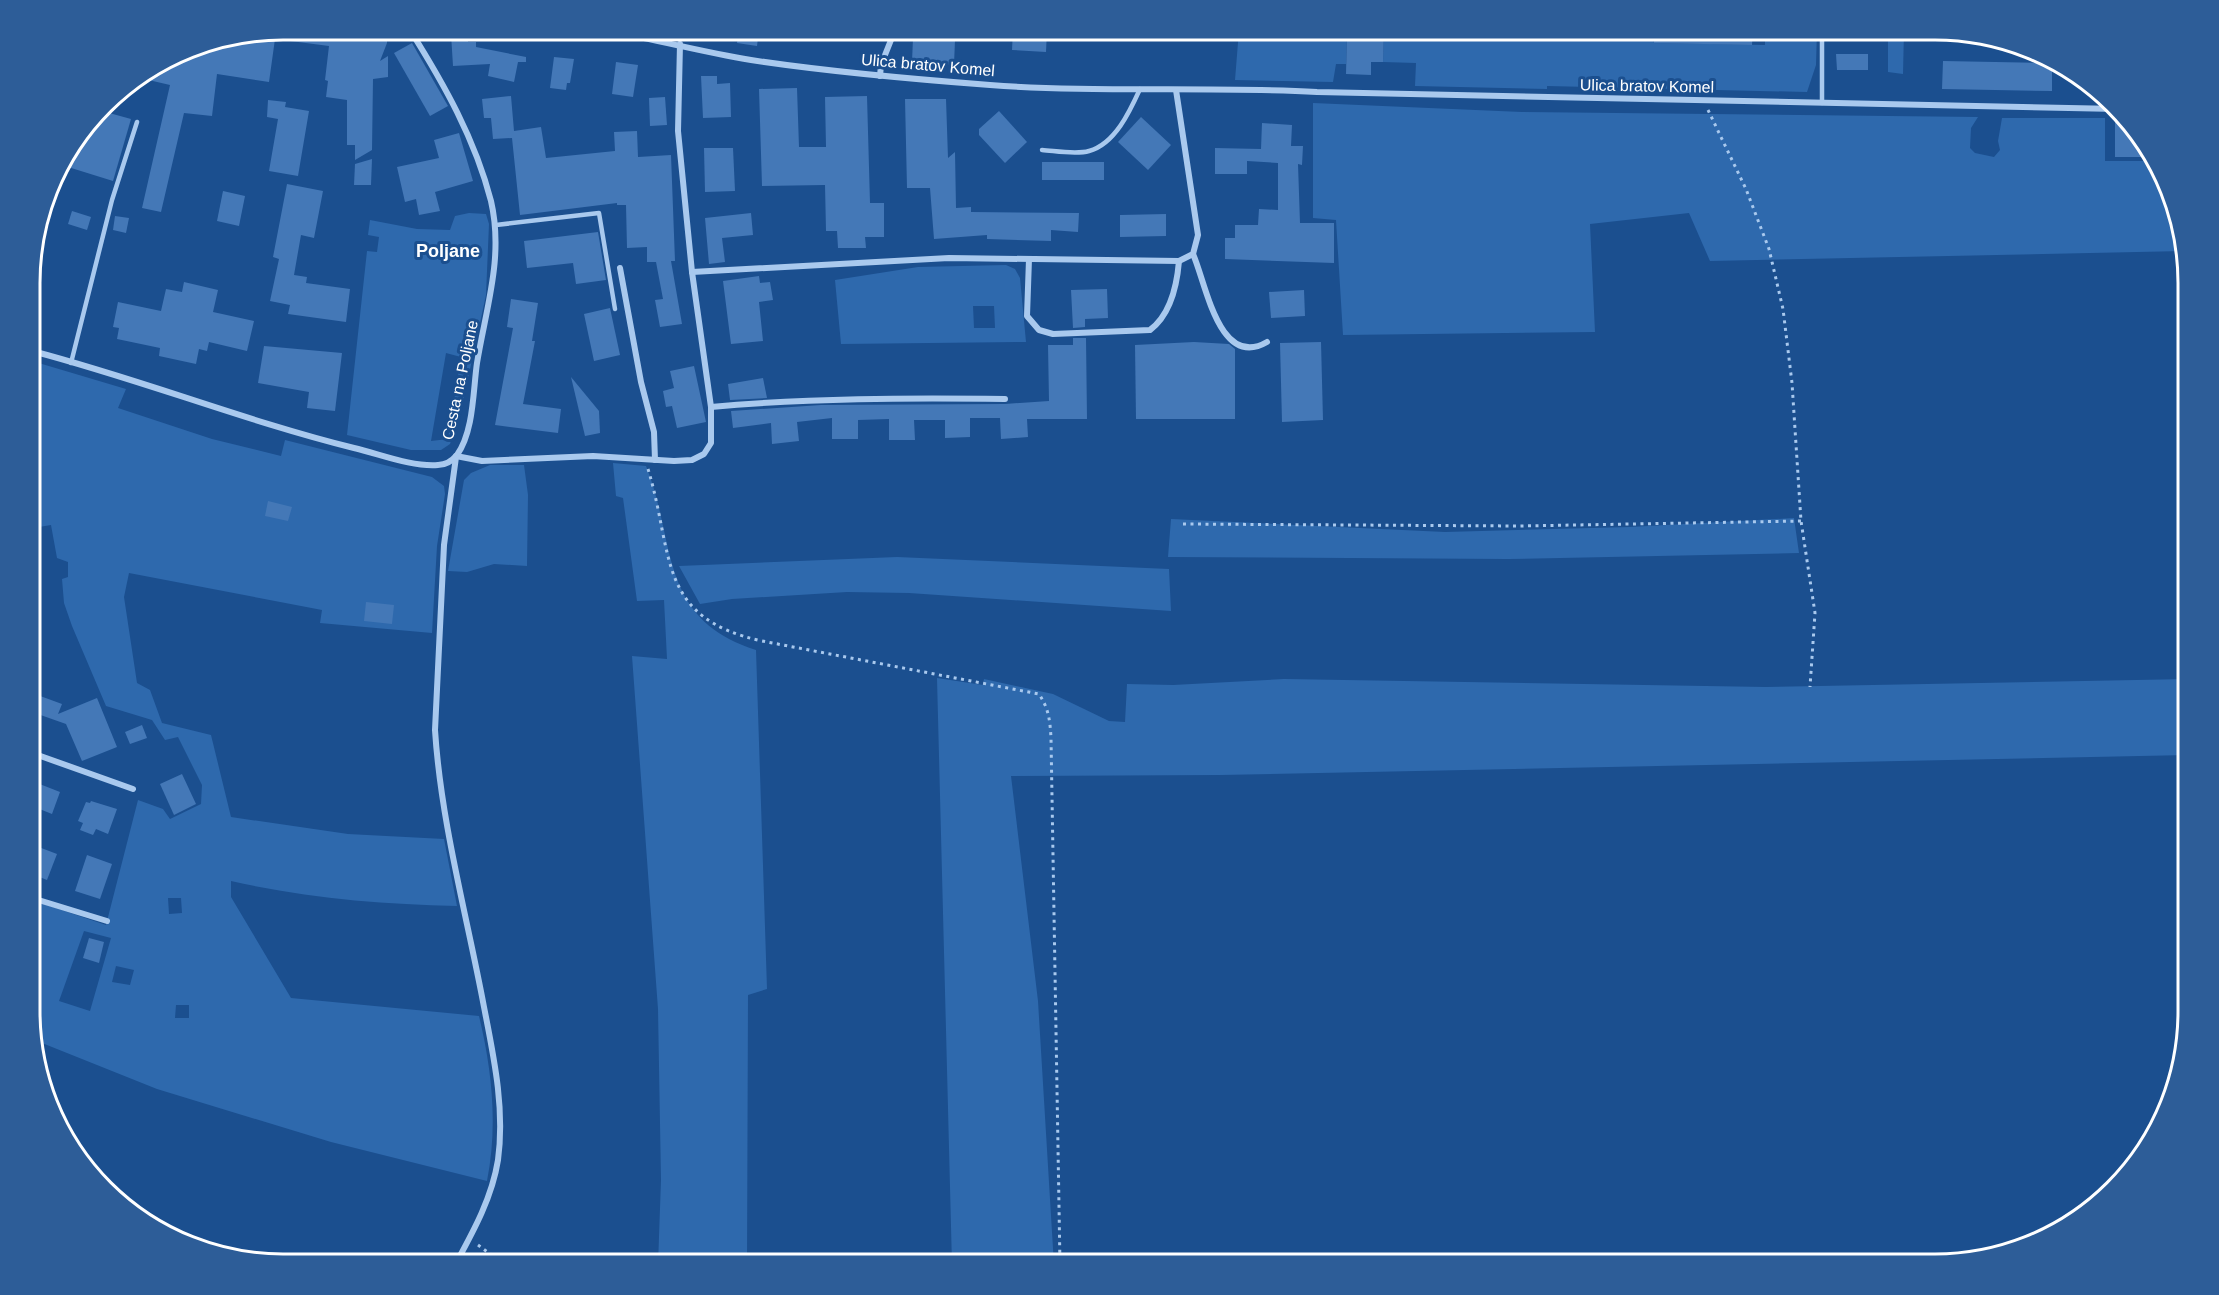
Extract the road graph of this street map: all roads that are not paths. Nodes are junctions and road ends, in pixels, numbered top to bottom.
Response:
1 (416, 40) edge
2 (659, 40) edge
3 (892, 40) edge
4 (1822, 40) edge
5 (680, 44) junction
6 (880, 76) junction
7 (1140, 89) junction
8 (1176, 90) junction
9 (1822, 103) junction
10 (2104, 109) edge
11 (137, 122) dead end
12 (1041, 150) dead end
13 (496, 225) junction
14 (1193, 254) junction
15 (1029, 259) junction
16 (1179, 261) junction
17 (620, 268) dead end
18 (692, 272) junction
19 (615, 309) dead end
20 (1268, 342) dead end
21 (40, 354) edge
22 (70, 363) junction
23 (1005, 399) dead end
24 (711, 407) junction
25 (456, 456) junction
26 (654, 460) junction
27 (40, 756) edge
28 (133, 789) dead end
29 (40, 900) edge
30 (107, 921) dead end
31 (461, 1254) edge

1 - 13 street, Cesta na Poljane
2 - 5 street, Ulica bratov Komel
3 - 6 street
4 - 9 lane
5 - 6 street, Ulica bratov Komel
5 - 18 street
6 - 7 street, Ulica bratov Komel
7 - 8 street, Ulica bratov Komel
7 - 12 lane
8 - 9 street, Ulica bratov Komel
8 - 14 street
9 - 10 street, Ulica bratov Komel
11 - 22 lane
13 - 19 lane
13 - 25 street, Cesta na Poljane
14 - 16 street
14 - 20 street
15 - 16 street
15 - 16 street
15 - 18 street
17 - 26 street
18 - 24 street
21 - 22 street, Cesta na Poljane
22 - 25 street, Cesta na Poljane
23 - 24 street
24 - 26 street
25 - 26 street
25 - 31 street
27 - 28 street
29 - 30 street

